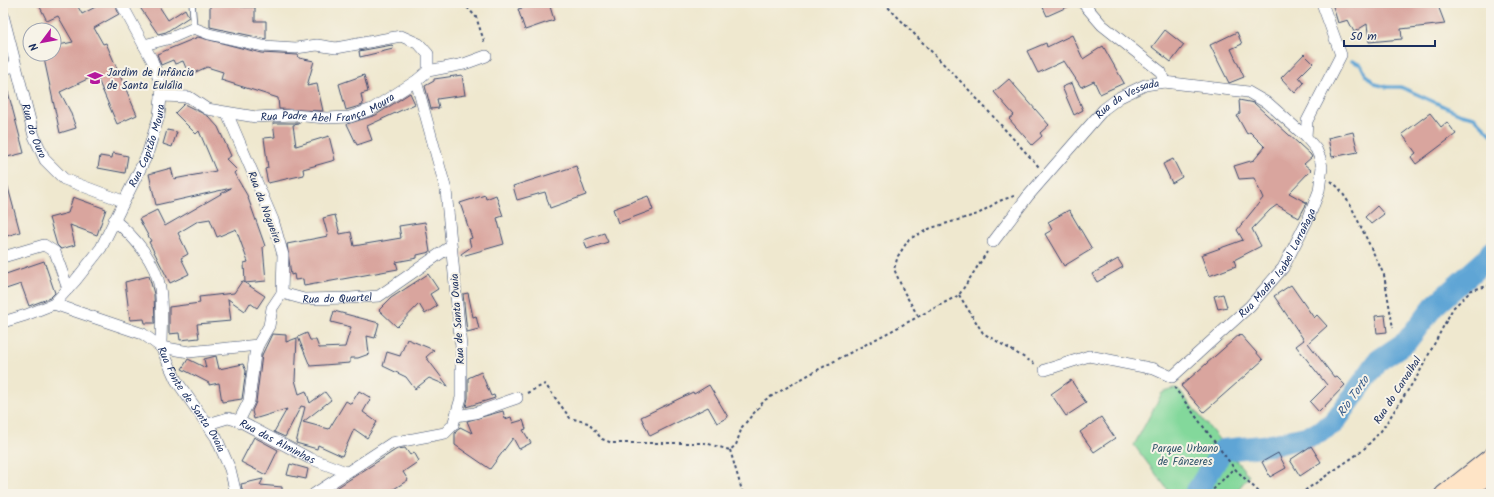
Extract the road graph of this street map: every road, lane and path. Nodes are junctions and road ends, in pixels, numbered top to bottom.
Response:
1 (121, 3) edge
2 (192, 3) edge
3 (463, 3) edge
4 (885, 3) edge
5 (1082, 3) edge
6 (1322, 3) edge
7 (3, 15) edge
8 (194, 28) junction
9 (144, 45) junction
10 (486, 56) joint
11 (16, 66) junction
12 (3, 69) edge
13 (428, 71) junction
14 (416, 81) junction
15 (1164, 82) junction
16 (161, 96) junction
17 (227, 113) junction
18 (1306, 137) junction
19 (1047, 175) junction
20 (1321, 175) junction
21 (1035, 188) junction
22 (123, 201) junction
23 (114, 220) junction
24 (993, 242) joint
25 (451, 246) junction
26 (3, 257) edge
27 (1491, 285) edge
28 (68, 289) junction
29 (282, 292) junction
30 (959, 295) junction
31 (54, 304) junction
32 (918, 316) junction
33 (3, 322) edge
34 (1393, 328) dead end
35 (258, 345) junction
36 (161, 347) junction
37 (1045, 370) joint
38 (1172, 377) junction
39 (517, 398) joint
40 (456, 416) junction
41 (239, 421) junction
42 (208, 424) junction
43 (730, 450) junction
44 (1491, 456) edge
45 (1234, 468) junction
46 (346, 472) junction
47 (1491, 473) edge
48 (236, 494) edge
49 (314, 494) edge
50 (743, 494) edge
51 (1209, 494) edge
52 (1261, 494) edge
53 (1300, 494) edge
54 (1443, 494) edge
55 (1465, 494) edge

1 - 9 street, Rua Capitão Moura
2 - 8 lane
3 - 10 path
4 - 19 path
5 - 15 street
6 - 18 street
7 - 11 street, Rua do Ouro
8 - 9 street
8 - 13 street
9 - 16 street, Rua Capitão Moura
10 - 13 street, Rua Padre Abel França Moura
11 - 12 street
11 - 22 street, Rua do Ouro
13 - 14 street, Rua Padre Abel França Moura
14 - 17 street, Rua Padre Abel França Moura
14 - 25 street, Rua de Santa Ovaia
15 - 18 street, Rua da Vessada
15 - 19 street, Rua da Vessada
16 - 17 street, Rua Padre Abel França Moura
16 - 22 street, Rua Capitão Moura
17 - 29 street, Rua da Nogueira
18 - 20 street, Rua Madre Isabel Larrañaga
19 - 21 street, Rua da Vessada
20 - 34 path
20 - 38 street, Rua Madre Isabel Larrañaga
21 - 24 street, Rua da Vessada
21 - 32 path
22 - 23 street, Rua Capitão Moura
23 - 28 street, Rua Capitão Moura
23 - 36 street
24 - 30 path
25 - 29 street, Rua do Quartel
25 - 40 street, Rua de Santa Ovaia
26 - 28 street
27 - 53 path, Rua do Carvalhal
28 - 31 street, Rua Capitão Moura
29 - 35 street, Rua da Nogueira
30 - 32 path
30 - 37 path
31 - 33 street
31 - 36 street, Rua Fonte de Santa Ovaia
32 - 43 path
35 - 36 street
35 - 41 street, Rua da Nogueira
36 - 42 street, Rua Fonte de Santa Ovaia
37 - 38 street
38 - 45 path
39 - 40 street
39 - 43 path
40 - 46 street, Rua de Santa Ovaia
41 - 42 street, Rua das Alminhas
41 - 46 street, Rua das Alminhas
42 - 48 street, Rua Fonte de Santa Ovaia
43 - 50 path
44 - 54 main road
45 - 51 path
45 - 52 path
46 - 49 street, Rua de Santa Ovaia
47 - 55 main road

